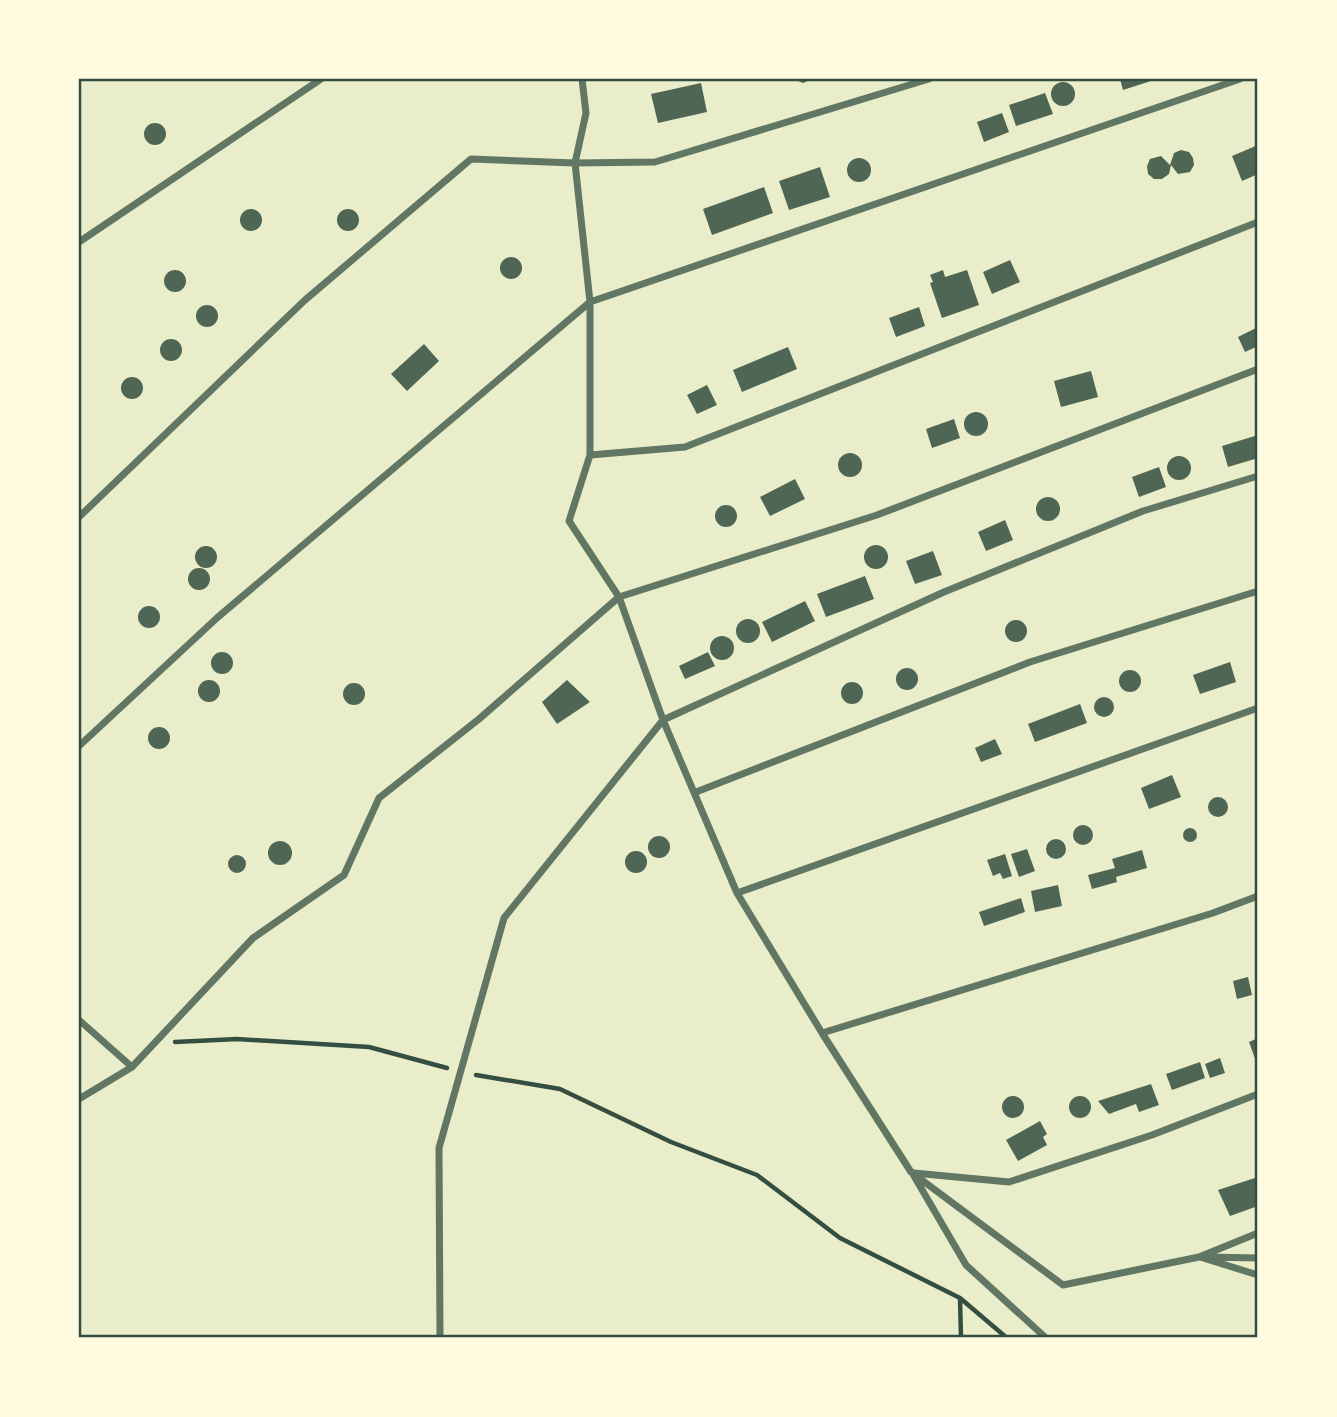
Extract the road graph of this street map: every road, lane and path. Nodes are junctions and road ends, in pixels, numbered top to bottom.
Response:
1 (321, 79) edge
2 (582, 79) edge
3 (929, 79) edge
4 (1240, 79) edge
5 (575, 163) junction
6 (1258, 222) edge
7 (79, 242) edge
8 (590, 302) junction
9 (1258, 369) edge
10 (590, 455) junction
11 (1258, 476) edge
12 (79, 517) edge
13 (1258, 591) edge
14 (619, 597) junction
15 (1258, 708) edge
16 (663, 720) junction
17 (79, 746) edge
18 (696, 792) junction
19 (737, 892) junction
20 (1258, 896) edge
21 (79, 1020) edge
22 (822, 1033) junction
23 (153, 1043) junction
24 (132, 1066) junction
25 (461, 1072) junction
26 (1258, 1094) edge
27 (79, 1100) edge
28 (911, 1172) junction
29 (1258, 1233) edge
30 (1199, 1257) junction
31 (1258, 1258) edge
32 (1258, 1275) edge
33 (960, 1298) junction
34 (440, 1338) edge
35 (961, 1338) edge
36 (1007, 1338) edge
37 (1046, 1338) edge

1 - 7 street
2 - 5 street
3 - 5 street
4 - 8 street
5 - 8 street
5 - 12 street
6 - 10 street
8 - 10 street
8 - 17 street
9 - 14 street
10 - 14 street
11 - 16 street
13 - 18 street
14 - 16 street
14 - 23 street
15 - 19 street
16 - 18 street
16 - 25 street
18 - 19 street
19 - 22 street
20 - 22 street
21 - 24 street
22 - 28 street
23 - 24 street
23 - 25 path
24 - 27 street
25 - 33 path
25 - 34 street
26 - 28 street
28 - 30 street
28 - 37 street
29 - 30 street
30 - 31 street
30 - 32 street
33 - 35 path
33 - 36 path

